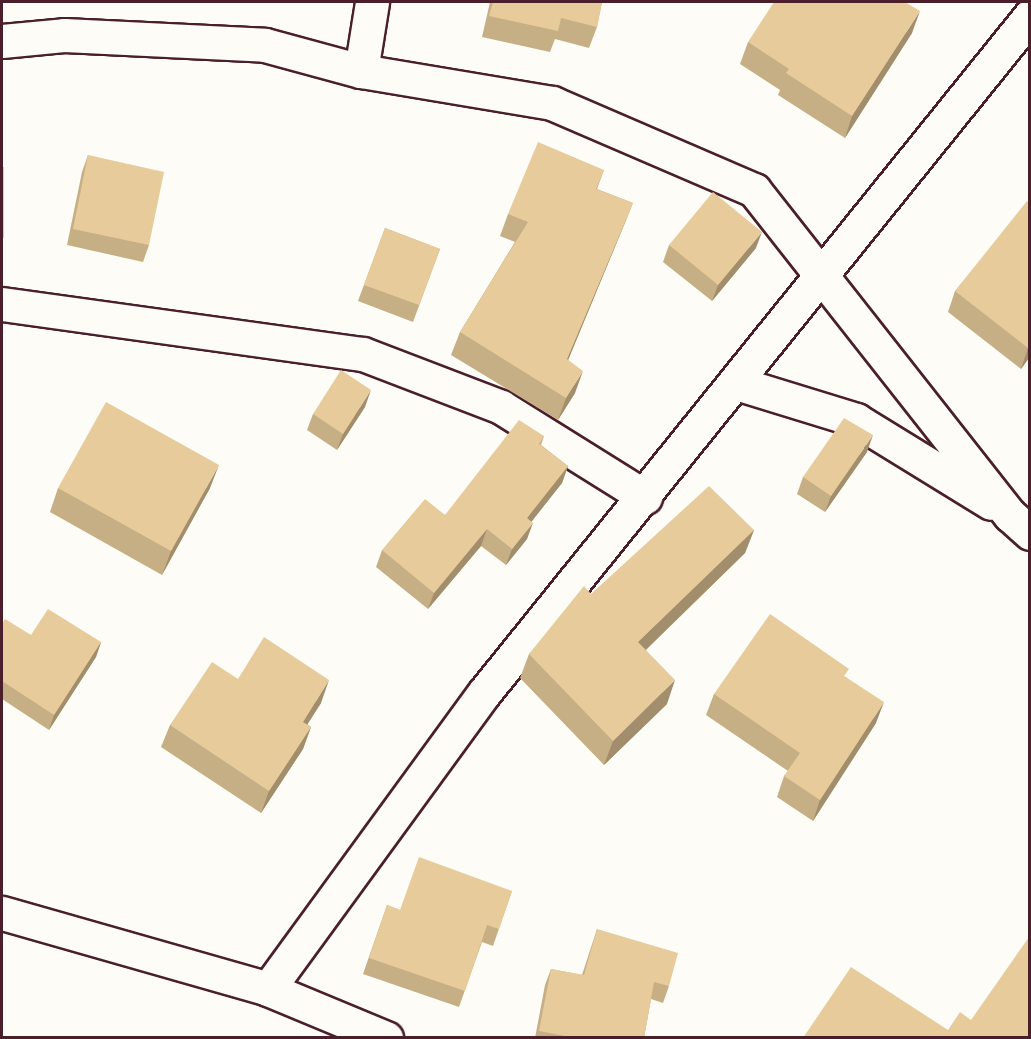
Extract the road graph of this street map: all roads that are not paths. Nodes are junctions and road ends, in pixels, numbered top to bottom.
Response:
1 (372, 2) edge
2 (1029, 16) edge
3 (2, 41) edge
4 (361, 71) junction
5 (822, 276) junction
6 (2, 303) edge
7 (736, 383) junction
8 (645, 497) junction
9 (1020, 524) edge
10 (2, 913) edge
11 (268, 989) junction
12 (386, 1038) edge

1 - 4 street
2 - 5 street
3 - 4 street
4 - 5 street
5 - 7 street
5 - 9 street
6 - 8 street
7 - 8 street
7 - 9 street
8 - 11 street
10 - 11 street
11 - 12 street

